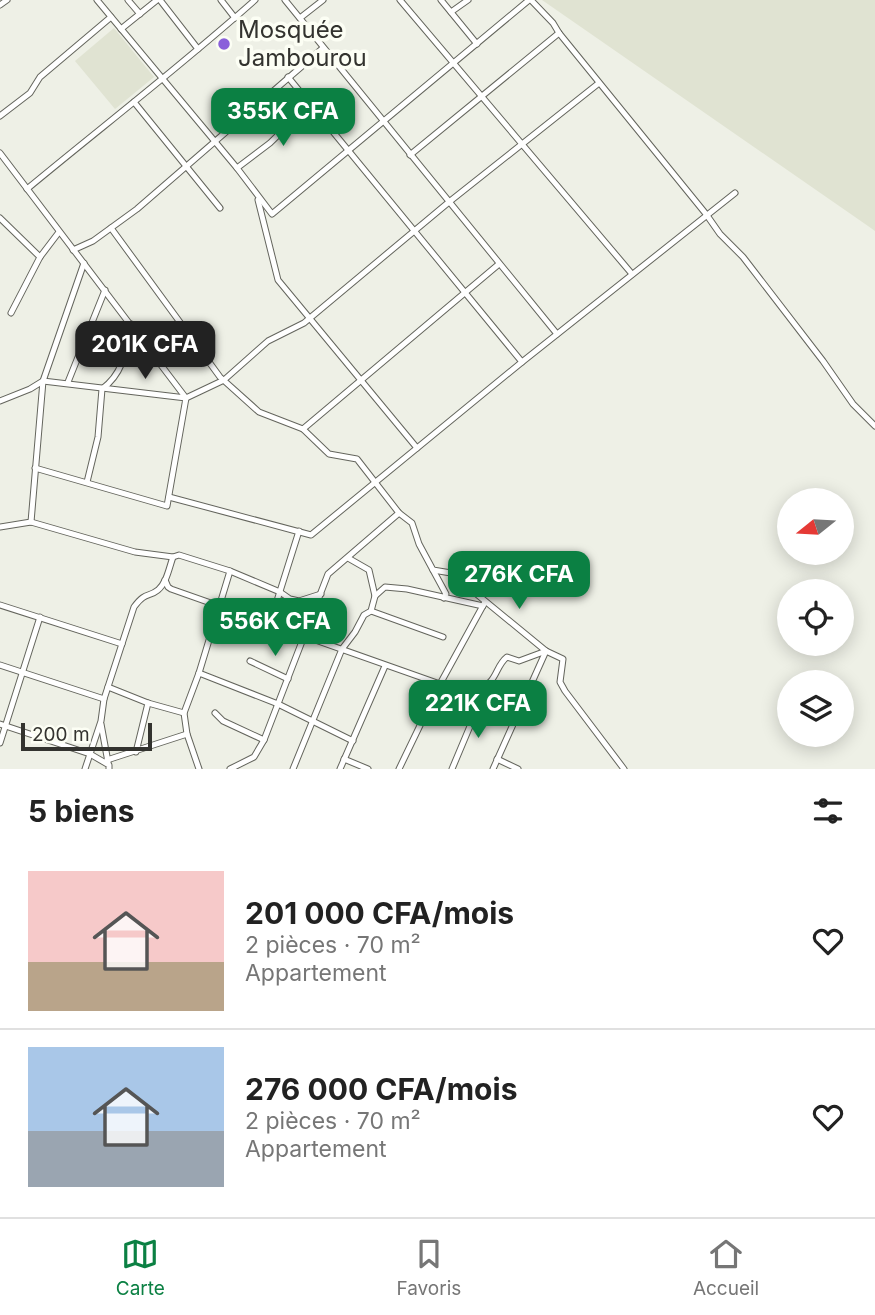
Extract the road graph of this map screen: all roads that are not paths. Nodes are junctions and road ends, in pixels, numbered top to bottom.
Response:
1 (7, 0) edge
2 (97, 0) edge
3 (128, 0) edge
4 (158, 0) edge
5 (221, 0) edge
6 (255, 0) edge
7 (285, 0) edge
8 (323, 0) edge
9 (400, 0) edge
10 (441, 0) edge
11 (468, 0) edge
12 (530, 0) edge
13 (0, 5) edge
14 (451, 12) junction
15 (139, 14) junction
16 (111, 17) junction
17 (235, 18) junction
18 (300, 18) junction
19 (121, 29) junction
20 (559, 33) junction
21 (477, 44) junction
22 (323, 48) junction
23 (198, 49) junction
24 (453, 63) junction
25 (288, 77) junction
26 (163, 80) junction
27 (598, 83) junction
28 (482, 96) junction
29 (134, 102) junction
30 (310, 104) junction
31 (0, 116) edge
32 (383, 121) junction
33 (214, 141) junction
34 (522, 144) junction
35 (348, 150) junction
36 (0, 153) edge
37 (410, 155) junction
38 (186, 165) junction
39 (237, 168) junction
40 (27, 189) junction
41 (735, 193) dead end
42 (257, 197) junction
43 (449, 202) junction
44 (220, 208) dead end
45 (706, 214) junction
46 (0, 218) edge
47 (111, 228) junction
48 (59, 232) junction
49 (415, 232) junction
50 (73, 250) junction
51 (40, 257) junction
52 (83, 263) junction
53 (499, 264) junction
54 (632, 274) junction
55 (105, 290) junction
56 (465, 293) junction
57 (11, 313) dead end
58 (310, 318) junction
59 (131, 324) junction
60 (557, 334) junction
61 (522, 362) junction
62 (224, 380) junction
63 (361, 380) junction
64 (43, 381) junction
65 (68, 382) junction
66 (102, 389) junction
67 (186, 398) junction
68 (0, 401) edge
69 (875, 426) edge
70 (303, 429) junction
71 (417, 448) junction
72 (36, 468) junction
73 (87, 482) junction
74 (376, 482) junction
75 (169, 497) junction
76 (399, 513) junction
77 (31, 522) junction
78 (0, 527) edge
79 (299, 531) junction
80 (173, 556) junction
81 (348, 558) junction
82 (230, 570) junction
83 (433, 570) junction
84 (165, 580) junction
85 (280, 592) junction
86 (321, 594) junction
87 (375, 596) junction
88 (444, 598) junction
89 (484, 604) junction
90 (0, 605) edge
91 (221, 605) junction
92 (371, 611) junction
93 (40, 617) junction
94 (271, 623) junction
95 (306, 635) junction
96 (443, 636) dead end
97 (122, 644) junction
98 (342, 649) junction
99 (546, 651) junction
100 (250, 661) dead end
101 (0, 664) edge
102 (385, 666) junction
103 (24, 672) junction
104 (199, 673) junction
105 (288, 679) junction
106 (440, 684) junction
107 (108, 687) junction
108 (469, 695) junction
109 (104, 699) junction
110 (481, 700) junction
111 (148, 703) junction
112 (278, 704) junction
113 (184, 713) junction
114 (215, 713) dead end
115 (517, 715) junction
116 (101, 720) junction
117 (312, 721) junction
118 (3, 724) edge
119 (187, 734) junction
120 (264, 740) junction
121 (353, 741) junction
122 (0, 743) edge
123 (136, 752) junction
124 (90, 754) junction
125 (344, 759) junction
126 (497, 759) junction
127 (108, 765) edge
128 (242, 766) edge
129 (85, 769) edge
130 (199, 769) edge
131 (230, 769) edge
132 (293, 769) edge
133 (340, 769) edge
134 (368, 769) edge
135 (399, 769) edge
136 (452, 769) edge
137 (493, 769) edge
138 (518, 769) edge
139 (624, 769) edge

1 - 13 street
2 - 16 street
3 - 15 street
4 - 15 street
4 - 23 street
5 - 17 street
6 - 17 street
7 - 18 street
8 - 18 street
9 - 24 street
10 - 14 street
11 - 14 street
12 - 20 street
12 - 21 street
14 - 21 street
15 - 19 street
16 - 19 street
16 - 31 street
17 - 23 street
18 - 22 street
19 - 26 street
20 - 27 street
20 - 28 street
21 - 24 street
22 - 25 street
22 - 32 street
23 - 26 street
24 - 28 street
24 - 32 street
25 - 30 street
25 - 33 street
26 - 29 street
26 - 33 street
27 - 34 street
27 - 45 street
28 - 34 street
28 - 37 street
29 - 38 street
29 - 40 street
30 - 35 street
30 - 39 street
32 - 35 street
32 - 37 street
33 - 38 street
33 - 39 street
34 - 43 street
34 - 54 street
35 - 42 street
35 - 49 street
36 - 40 street
37 - 43 street
38 - 44 street
38 - 47 street
39 - 42 street
40 - 48 street
41 - 45 street
42 - 58 street
43 - 49 street
43 - 53 street
45 - 54 street
45 - 69 street
46 - 51 street
47 - 50 street
47 - 62 street
48 - 50 street
48 - 51 street
49 - 56 street
49 - 58 street
50 - 52 street
51 - 57 street
52 - 55 street
52 - 64 street
53 - 56 street
53 - 60 street
54 - 60 street
55 - 59 street
55 - 65 street
56 - 61 street
56 - 63 street
58 - 62 street
58 - 63 street
59 - 66 street
59 - 67 street
60 - 61 street
61 - 71 street
62 - 67 street
62 - 70 street
63 - 70 street
63 - 71 street
64 - 65 street
64 - 68 street
64 - 72 street
65 - 66 street
66 - 67 street
66 - 73 street
67 - 75 street
70 - 74 street
71 - 74 street
72 - 73 street
72 - 77 street
73 - 75 street
74 - 76 street
74 - 79 street
75 - 79 street
76 - 81 street
76 - 83 street
77 - 78 street
77 - 80 street
79 - 85 street
80 - 82 street
80 - 84 street
81 - 86 street
81 - 87 street
82 - 85 street
82 - 91 street
83 - 88 street
83 - 89 street
84 - 91 street
84 - 97 street
85 - 86 street
85 - 94 street
86 - 95 street
87 - 88 street
87 - 92 street
88 - 89 street
89 - 99 street
89 - 106 street
90 - 93 street
91 - 94 street
91 - 104 street
92 - 96 street
92 - 98 street
93 - 97 street
93 - 103 street
94 - 95 street
95 - 98 street
95 - 105 street
97 - 107 street
98 - 102 street
98 - 117 street
99 - 108 street
99 - 115 street
99 - 139 street
100 - 105 street
101 - 103 street
102 - 106 street
102 - 121 street
103 - 109 street
103 - 118 street
104 - 112 street
104 - 113 street
105 - 112 street
106 - 108 street
106 - 135 street
107 - 109 street
107 - 111 street
108 - 110 street
109 - 116 street
110 - 115 street
110 - 136 street
111 - 113 street
111 - 123 street
112 - 117 street
112 - 120 street
113 - 119 street
114 - 120 street
115 - 126 street
116 - 124 street
116 - 127 street
117 - 121 street
117 - 132 street
118 - 122 street
118 - 124 street
119 - 123 street
119 - 130 street
120 - 128 street
121 - 125 street
123 - 127 street
124 - 127 street
124 - 129 street
125 - 133 street
125 - 134 street
126 - 137 street
126 - 138 street
128 - 131 street

